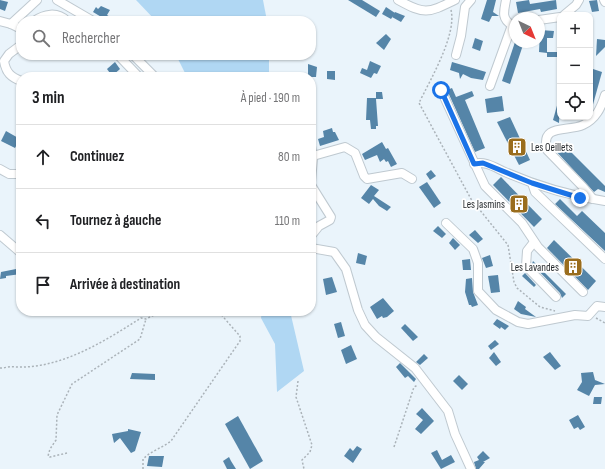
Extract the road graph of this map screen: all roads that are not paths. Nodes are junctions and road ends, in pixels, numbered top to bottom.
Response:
1 (37, 0) edge
2 (57, 0) edge
3 (398, 0) edge
4 (455, 0) edge
5 (470, 0) edge
6 (506, 0) edge
7 (579, 0) edge
8 (568, 12) edge
9 (20, 16) edge
10 (41, 16) edge
11 (59, 16) edge
12 (84, 16) edge
13 (557, 17) edge
14 (16, 19) edge
15 (545, 19) edge
16 (0, 21) edge
17 (509, 23) edge
18 (11, 24) junction
19 (16, 26) edge
20 (509, 36) edge
21 (16, 49) edge
22 (456, 55) dead end
23 (123, 60) edge
24 (138, 60) edge
25 (134, 72) edge
26 (150, 72) edge
27 (16, 79) edge
28 (490, 86) dead end
29 (441, 90) dead end
30 (605, 95) edge
31 (316, 155) edge
32 (474, 164) junction
33 (0, 169) edge
34 (16, 174) edge
35 (412, 179) dead end
36 (532, 183) junction
37 (316, 193) edge
38 (593, 199) junction
39 (605, 201) edge
40 (446, 223) dead end
41 (316, 230) edge
42 (0, 235) edge
43 (534, 242) junction
44 (16, 249) edge
45 (316, 249) edge
46 (605, 259) edge
47 (583, 292) dead end
48 (556, 297) dead end
49 (605, 307) edge
50 (471, 469) edge

1 - 9 street
2 - 12 street
3 - 4 street
5 - 22 street
6 - 17 street
7 - 8 street
10 - 11 street
13 - 15 street
14 - 18 street
16 - 18 street
18 - 19 street
20 - 28 street
21 - 27 street
23 - 25 street
24 - 26 street
29 - 32 street
30 - 38 street
31 - 35 street
32 - 36 street
32 - 43 street
33 - 34 street
36 - 38 street
36 - 46 street
37 - 41 street
38 - 39 street
40 - 49 street
42 - 44 street
43 - 47 street
43 - 48 street
45 - 50 street

